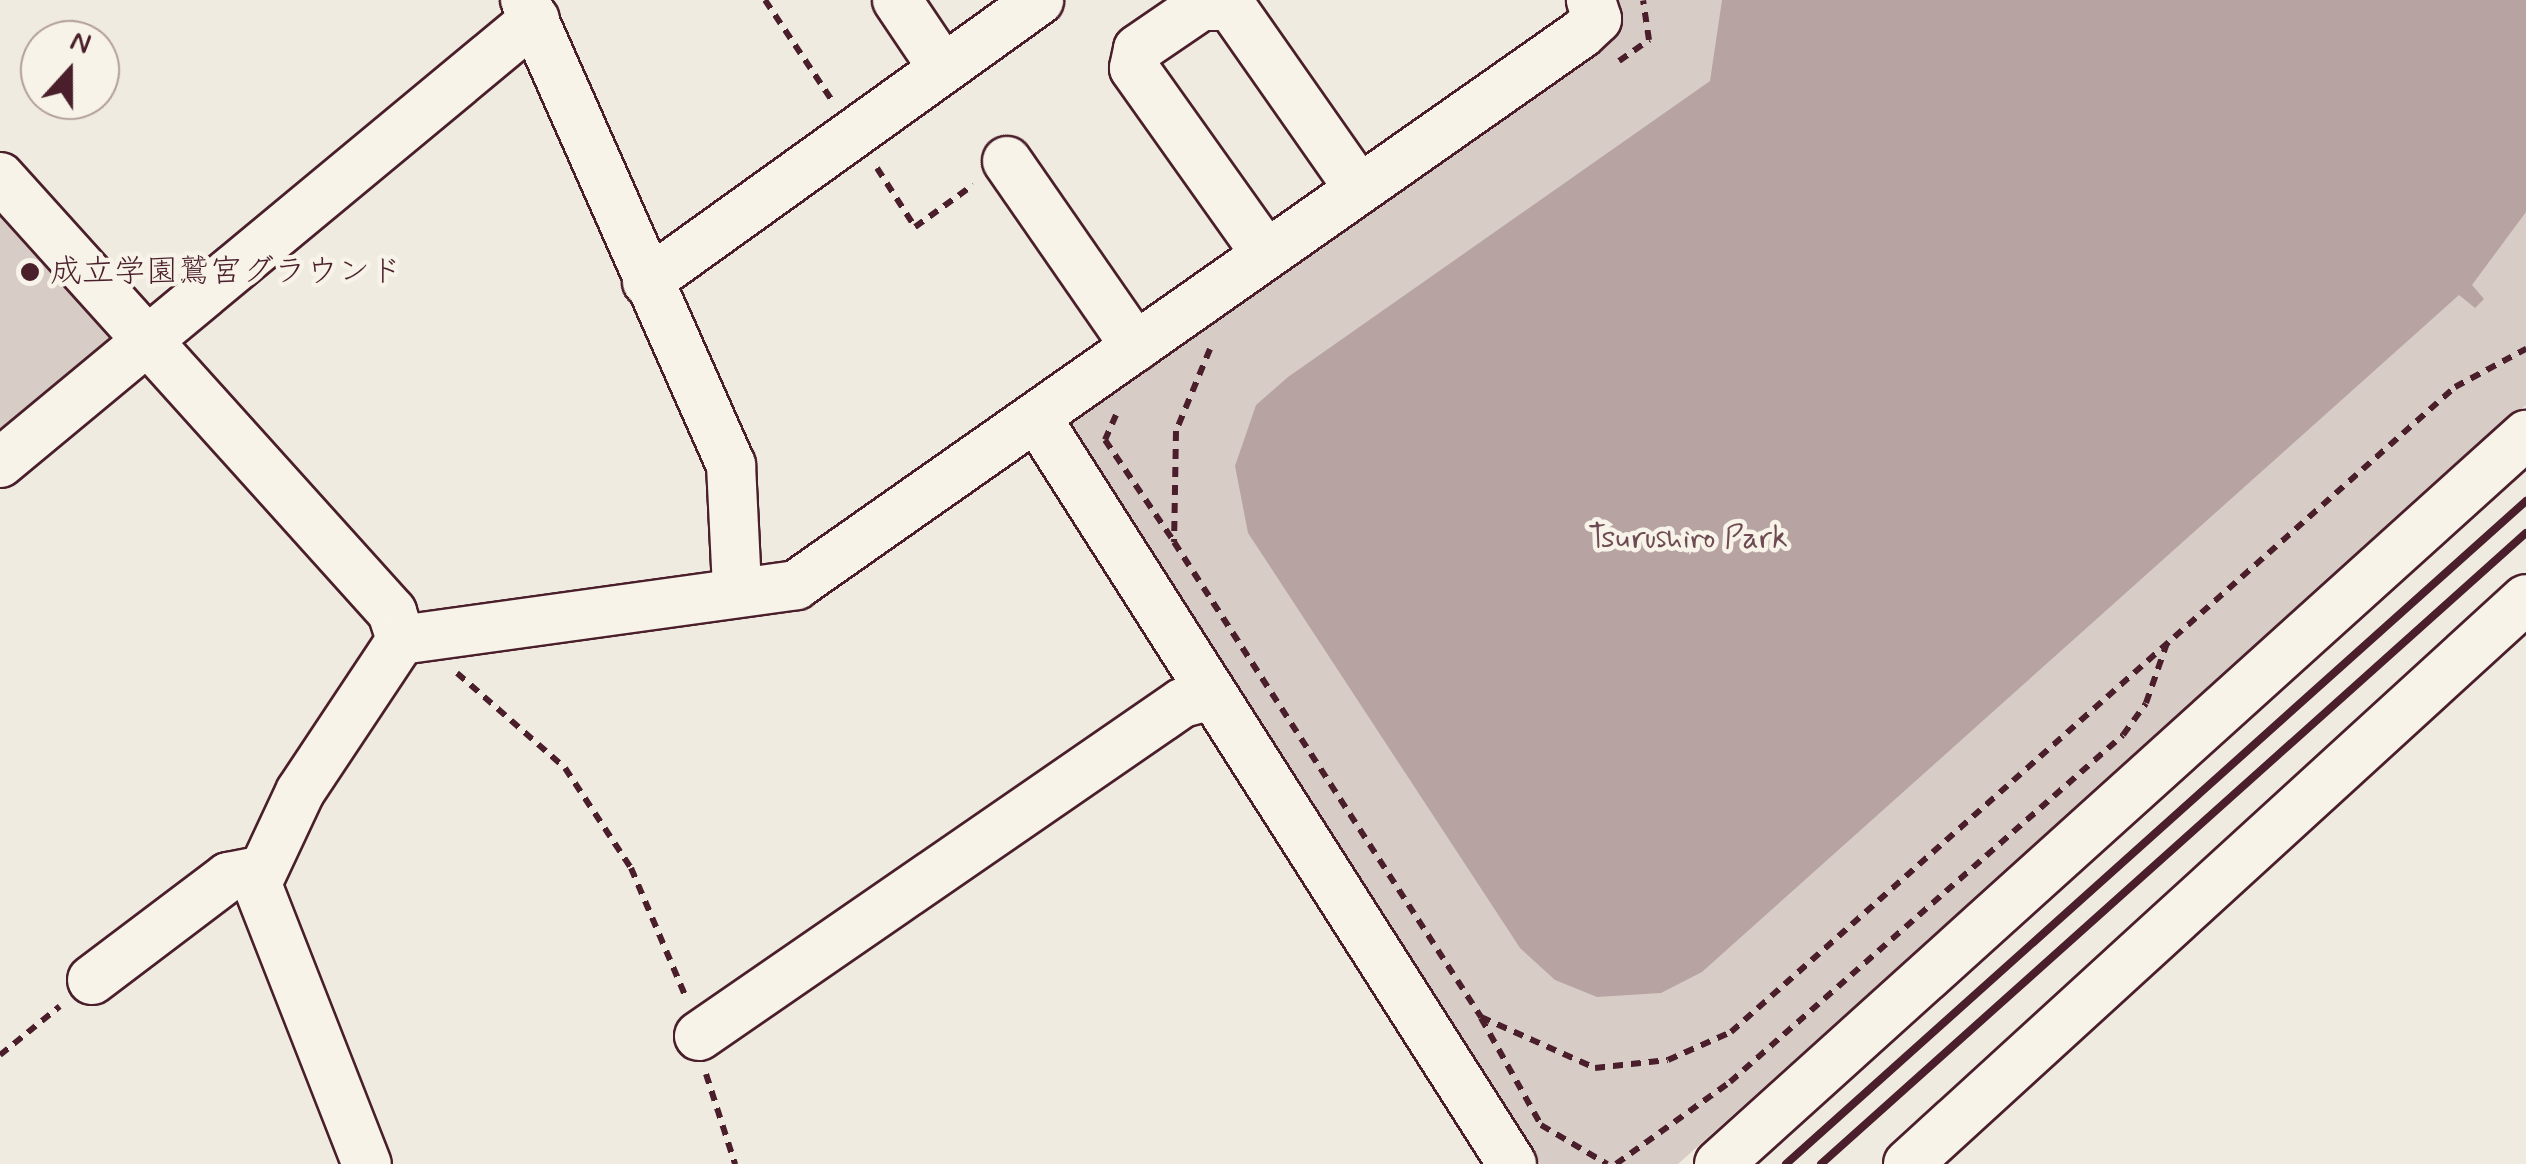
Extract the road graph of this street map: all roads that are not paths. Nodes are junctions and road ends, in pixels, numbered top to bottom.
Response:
1 (897, 0) edge
2 (1039, 0) edge
3 (1591, 0) edge
4 (530, 10) edge
5 (942, 67) junction
6 (1006, 161) dead end
7 (0, 177) edge
8 (1359, 189) junction
9 (1266, 254) junction
10 (647, 282) junction
11 (151, 337) junction
12 (1136, 346) junction
13 (1038, 420) junction
14 (2526, 435) edge
15 (0, 464) edge
16 (737, 587) junction
17 (2526, 599) edge
18 (416, 641) junction
19 (1209, 696) junction
20 (258, 871) junction
21 (92, 980) road end
22 (699, 1036) road end
23 (367, 1164) edge
24 (1512, 1164) edge
25 (1719, 1164) edge
26 (1908, 1164) edge

1 - 5 street
2 - 5 street
3 - 8 street
4 - 10 street
4 - 11 street
5 - 10 street
6 - 12 street
7 - 11 street
8 - 9 street
8 - 9 street
9 - 12 street
10 - 16 street
11 - 15 street
11 - 18 street
12 - 13 street
13 - 16 street
13 - 19 street
14 - 25 street
16 - 18 street
17 - 26 street
18 - 20 street
19 - 22 street
19 - 24 street
20 - 21 street
20 - 23 street

